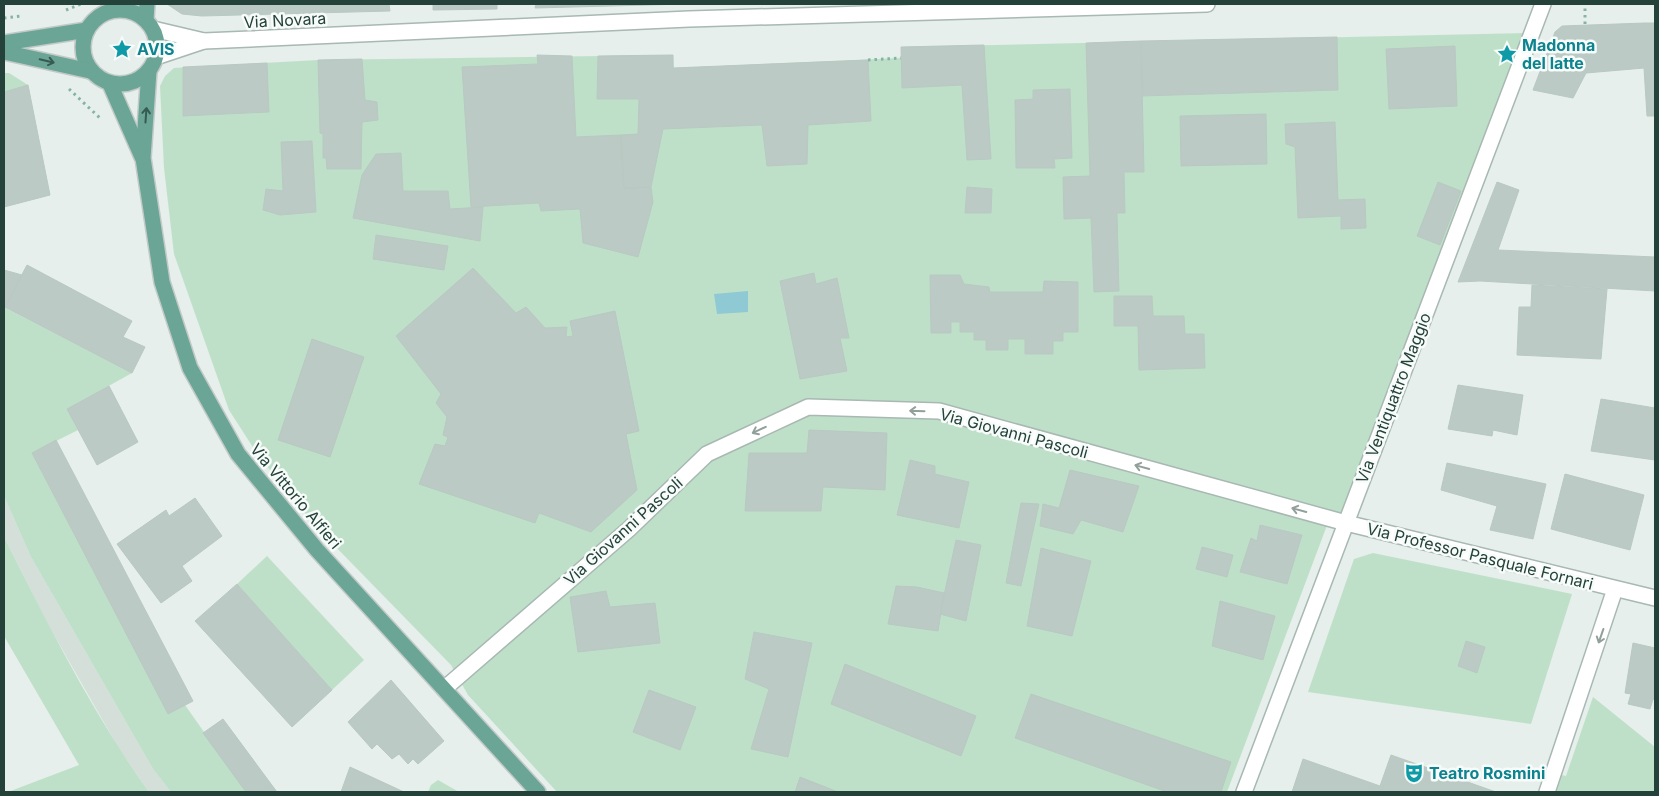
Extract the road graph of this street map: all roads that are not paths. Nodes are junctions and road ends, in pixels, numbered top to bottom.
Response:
1 (148, 4) edge
2 (1207, 4) edge
3 (1544, 4) edge
4 (112, 7) edge
5 (690, 12) edge
6 (150, 25) junction
7 (87, 30) junction
8 (204, 41) junction
9 (4, 43) edge
10 (4, 52) edge
11 (156, 57) junction
12 (90, 71) junction
13 (149, 71) junction
14 (110, 84) junction
15 (143, 158) junction
16 (1346, 523) junction
17 (1615, 589) junction
18 (1655, 598) edge
19 (444, 689) junction
20 (538, 792) edge
21 (1244, 792) edge
22 (1547, 792) edge

1 - 6 main road
2 - 5 street, Via Novara
3 - 16 street, Via Ventiquattro Maggio
4 - 6 main road
4 - 7 main road
5 - 8 street, Via Novara
6 - 8 street, Via Novara
6 - 11 main road
7 - 9 main road
7 - 12 main road
8 - 11 street, Via Novara
10 -> 12 main road
11 - 13 main road
12 - 14 main road
13 - 14 main road
15 -> 13 main road, Via Vittorio Alfieri
14 - 15 main road, Via Vittorio Alfieri
15 - 19 main road, Via Vittorio Alfieri
16 - 17 street, Via Professor Pasquale Fornari
16 -> 19 street, Via Giovanni Pascoli
16 - 21 street, Via Ventiquattro Maggio
17 - 18 street, Via Professor Pasquale Fornari
17 -> 22 street, Via Professor Pasquale Fornari
19 - 20 main road, Via Vittorio Alfieri

